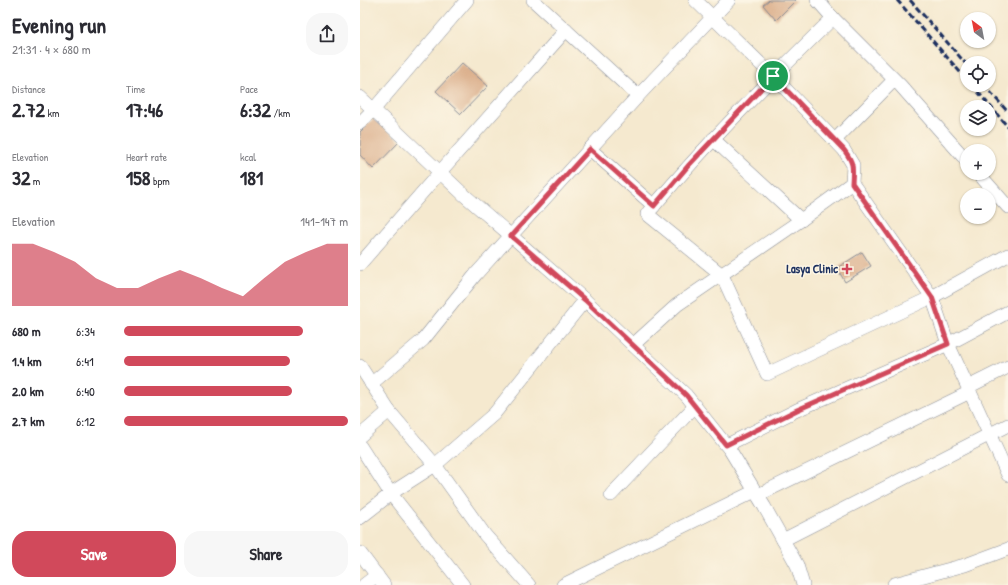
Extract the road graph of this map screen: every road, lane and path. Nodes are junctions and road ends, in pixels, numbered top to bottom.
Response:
1 (467, 0) edge
2 (533, 0) edge
3 (695, 0) edge
4 (729, 0) edge
5 (817, 0) edge
6 (713, 17) junction
7 (832, 18) junction
8 (566, 30) junction
9 (773, 76) junction
10 (894, 80) junction
11 (638, 96) junction
12 (360, 97) edge
13 (374, 109) junction
14 (360, 123) edge
15 (713, 139) junction
16 (835, 140) junction
17 (590, 149) junction
18 (960, 153) edge
19 (440, 172) junction
20 (984, 180) edge
21 (852, 183) junction
22 (654, 206) junction
23 (1008, 207) edge
24 (801, 220) junction
25 (511, 236) junction
26 (1008, 255) edge
27 (360, 264) edge
28 (722, 275) junction
29 (932, 297) junction
30 (585, 300) junction
31 (1008, 312) edge
32 (948, 344) junction
33 (633, 345) junction
34 (360, 366) edge
35 (1008, 367) edge
36 (371, 384) junction
37 (969, 389) junction
38 (695, 406) junction
39 (389, 411) junction
40 (1008, 425) edge
41 (989, 434) junction
42 (360, 436) edge
43 (726, 445) junction
44 (360, 447) edge
45 (435, 465) junction
46 (1008, 475) edge
47 (757, 493) junction
48 (391, 494) junction
49 (611, 495) dead end
50 (360, 518) edge
51 (783, 540) junction
52 (1008, 549) edge
53 (360, 553) edge
54 (380, 580) edge
55 (894, 584) edge
56 (364, 585) edge
57 (462, 585) edge
58 (529, 585) edge
59 (563, 585) edge
60 (803, 585) edge

1 - 13 street
2 - 8 street
3 - 6 street
4 - 6 street
5 - 7 street
6 - 9 street
6 - 11 street
7 - 9 street
7 - 10 street
8 - 11 street
8 - 19 street
9 - 15 street
9 - 16 street
10 - 16 street
10 - 18 street
11 - 17 street
12 - 13 street
13 - 14 street
13 - 19 street
15 - 22 street
15 - 24 street
16 - 21 street
17 - 22 street
17 - 25 street
19 - 25 street
19 - 27 street
20 - 23 street
21 - 24 street
21 - 29 street
22 - 28 street
24 - 28 street
25 - 30 street
25 - 36 street
26 - 29 street
28 - 29 street
28 - 33 street
29 - 32 street
30 - 33 street
30 - 45 street
31 - 32 street
32 - 37 street
32 - 43 street
33 - 38 street
34 - 36 street
35 - 37 street
36 - 39 street
37 - 41 street
37 - 47 street
38 - 43 street
38 - 49 street
39 - 42 street
39 - 45 street
40 - 41 street
41 - 46 street
41 - 51 street
43 - 47 street
44 - 48 street
45 - 48 street
45 - 58 street
47 - 51 street
47 - 59 street
48 - 50 street
48 - 57 street
51 - 60 street
52 - 55 street
53 - 54 street
54 - 56 street

